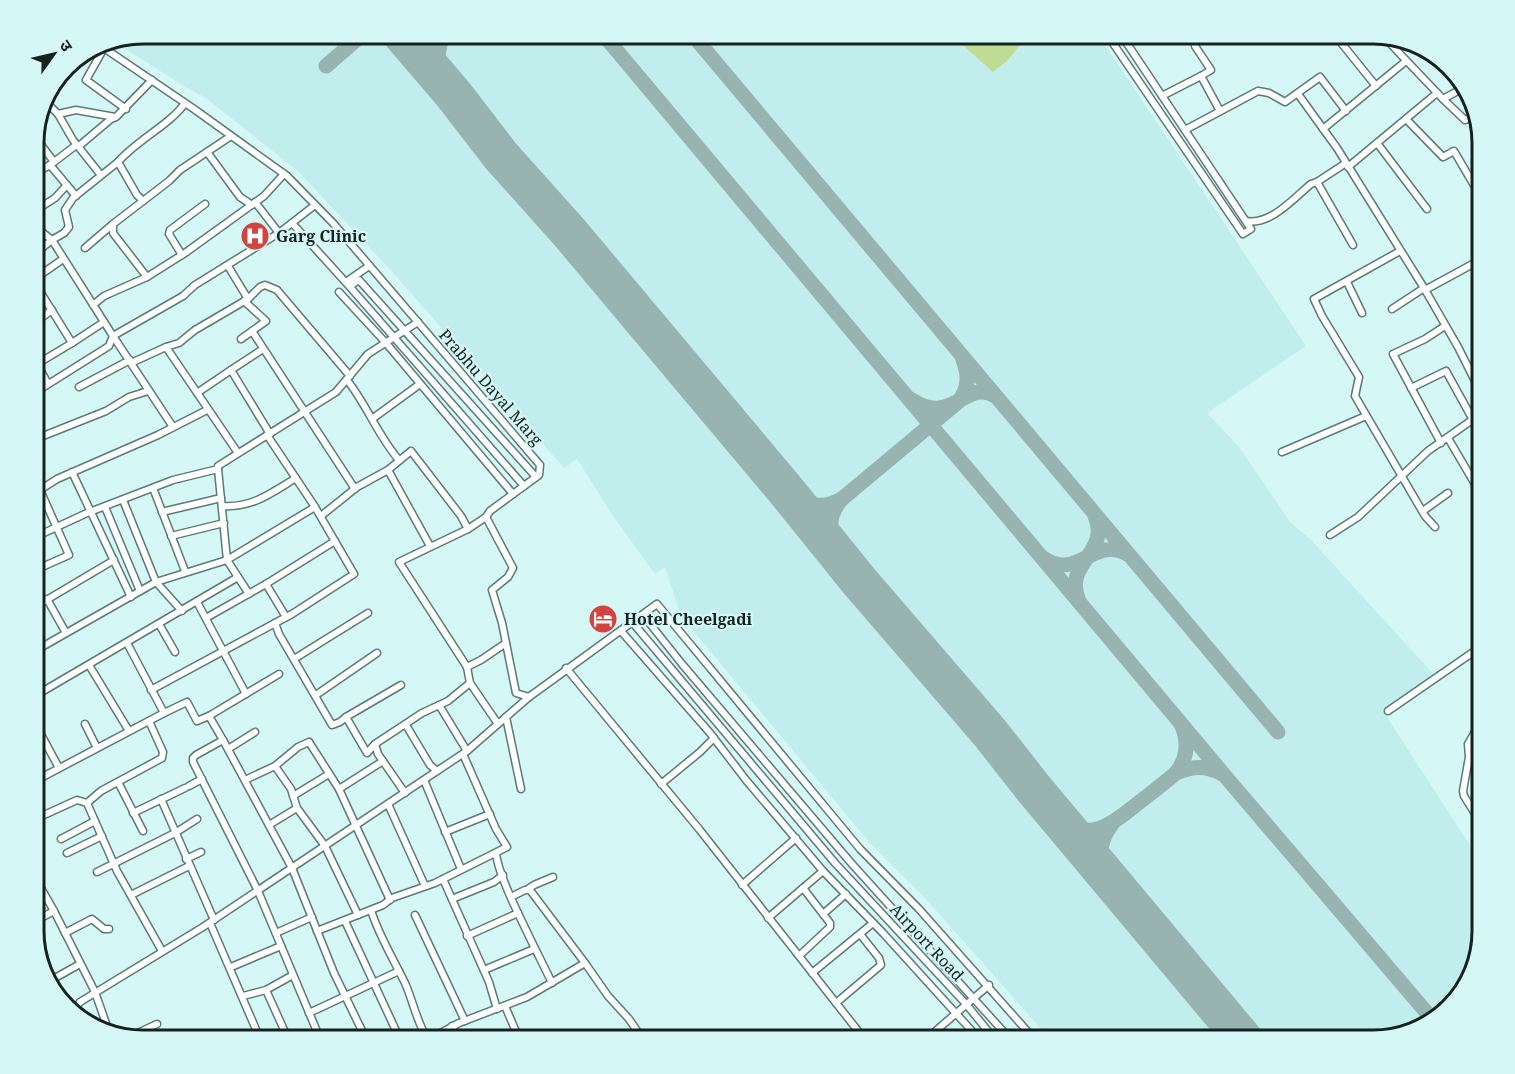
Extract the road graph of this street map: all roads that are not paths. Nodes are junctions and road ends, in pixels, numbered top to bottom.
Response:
1 (1113, 44) edge
2 (1127, 44) edge
3 (1342, 44) edge
4 (1391, 45) edge
5 (1195, 46) dead end
6 (107, 50) edge
7 (101, 53) edge
8 (1406, 61) junction
9 (1201, 76) junction
10 (152, 80) junction
11 (1376, 86) junction
12 (1457, 91) edge
13 (1437, 93) junction
14 (1298, 94) junction
15 (1162, 96) junction
16 (1443, 99) junction
17 (185, 103) junction
18 (50, 108) edge
19 (126, 109) junction
20 (1220, 111) junction
21 (1346, 111) junction
22 (58, 114) junction
23 (116, 117) junction
24 (1406, 119) junction
25 (1469, 119) edge
26 (1323, 129) junction
27 (1185, 130) junction
28 (231, 136) junction
29 (1377, 143) junction
30 (79, 146) junction
31 (44, 151) edge
32 (207, 152) junction
33 (118, 162) junction
34 (52, 163) junction
35 (1347, 165) junction
36 (44, 168) edge
37 (100, 174) junction
38 (284, 174) junction
39 (1317, 182) junction
40 (1472, 182) edge
41 (67, 185) junction
42 (75, 196) junction
43 (144, 201) junction
44 (254, 203) junction
45 (205, 204) dead end
46 (44, 205) edge
47 (315, 205) junction
48 (1427, 209) dead end
49 (1245, 221) junction
50 (292, 223) junction
51 (113, 224) junction
52 (279, 233) junction
53 (44, 234) edge
54 (52, 240) junction
55 (1353, 245) dead end
56 (44, 246) edge
57 (85, 248) dead end
58 (1400, 251) junction
59 (182, 255) junction
60 (63, 259) junction
61 (1472, 264) edge
62 (228, 266) junction
63 (369, 266) junction
64 (44, 272) edge
65 (147, 277) junction
66 (1347, 282) junction
67 (348, 284) junction
68 (1424, 289) junction
69 (339, 292) dead end
70 (44, 297) edge
71 (246, 300) junction
72 (93, 305) junction
73 (1392, 309) dead end
74 (52, 310) junction
75 (1362, 313) dead end
76 (44, 316) edge
77 (104, 322) junction
78 (418, 322) junction
79 (1445, 326) junction
80 (406, 330) junction
81 (252, 331) junction
82 (113, 336) junction
83 (394, 337) junction
84 (241, 339) dead end
85 (72, 343) junction
86 (386, 343) junction
87 (165, 347) junction
88 (263, 349) junction
89 (44, 357) edge
90 (131, 361) junction
91 (231, 370) junction
92 (1472, 376) edge
93 (44, 377) edge
94 (348, 378) junction
95 (48, 384) junction
96 (420, 384) junction
97 (44, 386) edge
98 (79, 387) dead end
99 (1411, 388) junction
100 (148, 391) junction
101 (197, 393) junction
102 (1472, 407) edge
103 (207, 410) junction
104 (305, 412) junction
105 (1366, 416) junction
106 (372, 420) junction
107 (1472, 422) edge
108 (173, 427) junction
109 (268, 434) junction
110 (44, 436) edge
111 (1448, 438) junction
112 (1441, 442) junction
113 (1282, 452) dead end
114 (238, 453) junction
115 (399, 460) junction
116 (218, 469) junction
117 (388, 470) junction
118 (72, 472) junction
119 (1402, 475) junction
120 (536, 477) junction
121 (296, 478) junction
122 (1472, 479) edge
123 (524, 486) junction
124 (44, 488) edge
125 (153, 488) junction
126 (355, 489) junction
127 (1448, 493) dead end
128 (513, 495) junction
129 (221, 498) junction
130 (44, 499) edge
131 (123, 500) junction
132 (222, 506) junction
133 (105, 507) junction
134 (315, 507) junction
135 (92, 511) junction
136 (1422, 511) junction
137 (162, 512) junction
138 (321, 516) junction
139 (486, 518) junction
140 (224, 524) junction
141 (57, 527) junction
142 (1435, 527) dead end
143 (468, 529) junction
144 (44, 533) edge
145 (1330, 535) dead end
146 (171, 536) junction
147 (335, 541) junction
148 (430, 546) junction
149 (114, 560) junction
150 (227, 560) junction
151 (44, 565) edge
152 (185, 571) junction
153 (238, 577) junction
154 (156, 582) junction
155 (266, 584) junction
156 (140, 591) junction
157 (249, 594) junction
158 (130, 597) junction
159 (47, 599) junction
160 (44, 601) edge
161 (197, 602) junction
162 (182, 611) junction
163 (368, 613) dead end
164 (643, 615) junction
165 (286, 617) junction
166 (206, 618) junction
167 (633, 622) junction
168 (275, 623) junction
169 (159, 624) junction
170 (621, 631) junction
171 (66, 633) junction
172 (127, 643) junction
173 (506, 643) junction
174 (44, 646) edge
175 (223, 651) junction
176 (175, 652) dead end
177 (377, 653) dead end
178 (1472, 653) edge
179 (294, 659) junction
180 (89, 664) junction
181 (467, 667) junction
182 (566, 669) junction
183 (279, 674) dead end
184 (470, 683) junction
185 (401, 685) dead end
186 (152, 690) junction
187 (44, 691) edge
188 (246, 693) junction
189 (316, 695) junction
190 (529, 697) junction
191 (439, 705) junction
192 (1388, 711) dead end
193 (164, 713) junction
194 (208, 716) junction
195 (346, 717) junction
196 (506, 717) junction
197 (149, 721) junction
198 (84, 724) dead end
199 (498, 724) junction
200 (406, 725) junction
201 (129, 731) junction
202 (255, 732) dead end
203 (1472, 736) edge
204 (714, 738) junction
205 (44, 740) edge
206 (223, 740) junction
207 (375, 744) junction
208 (97, 748) junction
209 (228, 749) junction
210 (465, 752) junction
211 (383, 761) junction
212 (275, 766) junction
213 (59, 768) junction
214 (436, 771) junction
215 (330, 774) junction
216 (44, 776) edge
217 (202, 779) junction
218 (245, 780) junction
219 (424, 780) junction
220 (118, 782) junction
221 (661, 784) junction
222 (339, 789) junction
223 (521, 789) dead end
224 (405, 793) junction
225 (293, 795) junction
226 (160, 799) junction
227 (87, 803) junction
228 (388, 804) junction
229 (297, 808) junction
230 (1472, 809) edge
231 (133, 813) junction
232 (490, 814) junction
233 (44, 815) edge
234 (197, 819) dead end
235 (95, 821) junction
236 (269, 825) junction
237 (356, 825) junction
238 (142, 831) dead end
239 (445, 832) junction
240 (175, 833) junction
241 (102, 836) junction
242 (796, 838) junction
243 (61, 839) dead end
244 (325, 846) junction
245 (201, 852) dead end
246 (68, 853) dead end
247 (496, 854) junction
248 (186, 859) junction
249 (114, 863) junction
250 (189, 866) junction
251 (292, 868) junction
252 (461, 869) junction
253 (824, 871) junction
254 (97, 872) dead end
255 (502, 875) junction
256 (553, 878) dead end
257 (442, 879) junction
258 (742, 885) junction
259 (425, 886) junction
260 (803, 888) junction
261 (528, 889) junction
262 (258, 891) junction
263 (44, 894) edge
264 (846, 894) junction
265 (131, 895) junction
266 (511, 897) junction
267 (452, 899) junction
268 (390, 900) junction
269 (371, 910) junction
270 (54, 911) junction
271 (518, 913) junction
272 (823, 914) junction
273 (358, 915) junction
274 (415, 915) dead end
275 (44, 916) edge
276 (312, 917) junction
277 (768, 918) junction
278 (212, 921) junction
279 (345, 921) junction
280 (873, 923) junction
281 (109, 929) dead end
282 (317, 931) junction
283 (65, 933) junction
284 (276, 933) junction
285 (860, 934) junction
286 (467, 936) junction
287 (281, 946) junction
288 (534, 949) junction
289 (162, 951) junction
290 (799, 956) junction
291 (585, 963) junction
292 (80, 964) junction
293 (231, 967) junction
294 (484, 970) junction
295 (399, 971) junction
296 (812, 973) junction
297 (293, 975) junction
298 (55, 978) edge
299 (374, 982) junction
300 (552, 983) junction
301 (989, 986) junction
302 (266, 990) junction
303 (95, 993) junction
304 (243, 996) junction
305 (346, 996) junction
306 (974, 998) junction
307 (836, 1003) junction
308 (966, 1004) junction
309 (77, 1006) edge
310 (505, 1006) junction
311 (497, 1009) junction
312 (309, 1013) junction
313 (956, 1013) junction
314 (465, 1021) junction
315 (106, 1023) edge
316 (157, 1024) dead end
317 (452, 1026) junction
318 (144, 1030) edge
319 (257, 1030) edge
320 (283, 1030) edge
321 (316, 1030) edge
322 (362, 1030) edge
323 (396, 1030) edge
324 (423, 1030) edge
325 (445, 1030) edge
326 (454, 1030) edge
327 (515, 1030) edge
328 (636, 1030) edge
329 (857, 1030) edge
330 (937, 1030) edge
331 (971, 1030) edge
332 (987, 1030) edge
333 (1002, 1030) edge
334 (1027, 1030) edge

1 - 49 street
2 - 15 street
3 - 11 street
4 - 8 street
5 - 9 street
6 - 10 street, Prabhu Dayal Marg
7 - 19 street
8 - 11 street
8 - 13 street
9 - 15 street
9 - 20 street
10 - 17 street, Prabhu Dayal Marg
10 - 19 street
11 - 21 street
12 - 16 street
13 - 16 street
13 - 24 street
14 - 20 street
14 - 21 street
14 - 26 street
15 - 27 street
16 - 25 street
17 - 28 street, Prabhu Dayal Marg
17 - 33 street
18 - 22 street
19 - 23 street
20 - 27 street
21 - 26 street
22 - 23 street
22 - 30 street
23 - 30 street
24 - 29 street
24 - 40 street
26 - 35 street
27 - 49 street
28 - 32 street
28 - 38 street, Prabhu Dayal Marg
29 - 35 street
29 - 48 street
30 - 34 street
30 - 37 street
31 - 34 street
32 - 43 street
32 - 44 street
33 - 37 street
33 - 43 street
34 - 36 street
34 - 41 street
35 - 39 street
35 - 58 street
37 - 42 street
38 - 44 street
38 - 47 street, Prabhu Dayal Marg
39 - 49 street
39 - 55 street
41 - 42 street
41 - 46 street
42 - 54 street
43 - 51 street
44 - 52 street
44 - 59 street
45 - 59 street
47 - 50 street
47 - 63 street, Prabhu Dayal Marg
50 - 52 street
50 - 67 street
51 - 57 street
51 - 65 street
52 - 62 street
53 - 54 street
54 - 56 street
54 - 60 street
58 - 66 street
58 - 68 street
59 - 65 street
60 - 64 street
60 - 72 street
61 - 68 street
62 - 71 street
62 - 82 street
63 - 67 street
63 - 78 street, Prabhu Dayal Marg
65 - 72 street
66 - 75 street
66 - 105 street
67 - 80 street
67 - 83 street
68 - 73 street
68 - 79 street
69 - 86 street
70 - 74 street
71 - 81 street
71 - 87 street
71 - 94 street
72 - 77 street
74 - 76 street
74 - 85 street
77 - 82 street
77 - 85 street
78 - 80 street
78 - 120 street, Prabhu Dayal Marg
79 - 92 street
79 - 99 street
80 - 83 street
80 - 120 street
81 - 84 street
81 - 88 street
82 - 90 street
82 - 95 street
83 - 86 street
83 - 123 street
85 - 89 street
86 - 94 street
86 - 96 street
87 - 90 street
87 - 101 street
88 - 91 street
88 - 104 street
90 - 98 street
90 - 100 street
91 - 101 street
91 - 109 street
93 - 95 street
94 - 104 street
94 - 106 street
95 - 97 street
96 - 106 street
96 - 128 street
99 - 102 street
99 - 112 street
100 - 108 street
100 - 110 street
101 - 103 street
103 - 108 street
103 - 114 street
104 - 109 street
104 - 126 street
105 - 113 street
105 - 119 street
106 - 115 street
107 - 111 street
108 - 118 street
109 - 114 street
109 - 121 street
111 - 112 street
111 - 122 street
112 - 119 street
114 - 116 street
115 - 117 street
115 - 143 street
116 - 125 street
116 - 129 street
117 - 126 street
117 - 148 street
118 - 124 street
118 - 135 street
119 - 136 street
119 - 145 street
120 - 123 street
121 - 132 street
121 - 134 street
123 - 128 street
125 - 131 street
125 - 137 street
126 - 138 street
127 - 136 street
128 - 139 street
129 - 132 street
129 - 137 street
130 - 141 street
131 - 133 street
131 - 154 street
132 - 140 street
133 - 135 street
133 - 156 street
134 - 138 street
134 - 150 street
135 - 141 street
135 - 149 street
136 - 142 street
137 - 146 street
138 - 147 street
139 - 143 street
139 - 173 street
140 - 146 street
140 - 150 street
141 - 144 street
141 - 151 street
143 - 148 street
146 - 152 street
147 - 155 street
147 - 165 street
148 - 181 street
149 - 158 street
149 - 159 street
150 - 152 street
150 - 153 street
152 - 154 street
153 - 157 street
153 - 161 street
154 - 156 street
154 - 162 street
155 - 157 street
155 - 165 street
156 - 158 street
157 - 166 street
158 - 171 street
159 - 160 street
159 - 171 street
161 - 162 street
161 - 166 street
162 - 169 street
163 - 179 street
164 - 167 street
164 - 301 street
164 - 306 street, Airport Road
165 - 168 street
166 - 175 street
167 - 170 street
167 - 308 street, Airport Road
168 - 175 street
168 - 179 street
169 - 172 street
169 - 176 street
170 - 182 street
170 - 204 street
171 - 174 street
172 - 180 street
172 - 186 street
173 - 181 street
173 - 190 street
175 - 186 street
175 - 188 street
177 - 189 street
178 - 192 street
179 - 189 street
180 - 187 street
180 - 201 street
181 - 184 street
182 - 190 street
182 - 221 street
183 - 188 street
184 - 191 street
184 - 199 street
185 - 195 street
186 - 193 street
188 - 194 street
189 - 195 street
190 - 196 street
191 - 200 street
191 - 210 street
193 - 194 street
193 - 197 street
194 - 206 street
195 - 207 street
196 - 199 street
196 - 223 street
197 - 201 street
197 - 220 street
198 - 208 street
199 - 210 street
200 - 207 street
200 - 214 street
201 - 208 street
202 - 209 street
203 - 230 street
204 - 221 street
204 - 242 street
205 - 213 street
206 - 209 street
206 - 217 street
207 - 211 street
208 - 213 street
209 - 218 street
210 - 214 street
210 - 232 street
211 - 222 street
211 - 224 street
212 - 215 street
212 - 218 street
212 - 225 street
213 - 216 street
214 - 219 street
215 - 222 street
215 - 225 street
217 - 226 street
217 - 262 street
218 - 236 street
219 - 224 street
219 - 239 street
220 - 227 street
220 - 231 street
221 - 258 street
222 - 237 street
224 - 228 street
225 - 229 street
226 - 231 street
226 - 240 street
227 - 233 street
227 - 235 street
228 - 237 street
228 - 259 street
229 - 236 street
229 - 244 street
231 - 238 street
232 - 239 street
232 - 247 street
234 - 240 street
235 - 241 street
235 - 243 street
236 - 251 street
237 - 244 street
237 - 268 street
239 - 252 street
240 - 248 street
240 - 249 street
241 - 246 street
241 - 249 street
242 - 253 street
242 - 258 street
244 - 251 street
244 - 273 street
245 - 248 street
247 - 252 street
247 - 255 street
248 - 250 street
249 - 254 street
249 - 265 street
250 - 265 street
250 - 278 street
251 - 262 street
251 - 276 street
252 - 257 street
253 - 260 street
253 - 264 street
255 - 266 street
255 - 267 street
256 - 261 street
257 - 259 street
257 - 267 street
258 - 277 street
259 - 268 street
260 - 272 street
260 - 277 street
261 - 266 street
261 - 291 street
262 - 278 street
262 - 284 street
263 - 270 street
264 - 272 street
264 - 280 street
265 - 289 street
266 - 271 street
267 - 286 street
268 - 269 street
269 - 273 street
269 - 295 street
270 - 275 street
270 - 283 street
271 - 286 street
271 - 288 street
272 - 290 street
273 - 279 street
274 - 314 street
276 - 282 street
276 - 284 street
277 - 290 street
278 - 289 street
278 - 293 street
279 - 282 street
279 - 299 street
280 - 285 street
280 - 313 street
281 - 283 street
282 - 305 street
283 - 292 street
284 - 287 street
285 - 296 street
285 - 307 street
286 - 294 street
287 - 293 street
287 - 297 street
288 - 294 street
288 - 300 street
289 - 303 street
290 - 296 street
291 - 300 street
291 - 328 street
292 - 298 street
292 - 303 street
293 - 304 street
294 - 311 street
295 - 299 street
295 - 324 street
296 - 307 street
297 - 302 street
297 - 312 street
299 - 305 street
299 - 323 street
300 - 310 street
301 - 306 street
301 - 334 street
302 - 304 street
302 - 320 street
303 - 309 street
303 - 315 street
304 - 319 street
305 - 312 street
305 - 322 street
306 - 308 street
306 - 333 street, Airport Road
307 - 329 street
308 - 313 street
308 - 332 street, Airport Road
310 - 311 street
310 - 327 street
311 - 314 street
312 - 321 street
313 - 330 street
313 - 331 street
314 - 317 street
316 - 318 street
317 - 325 street
317 - 326 street

